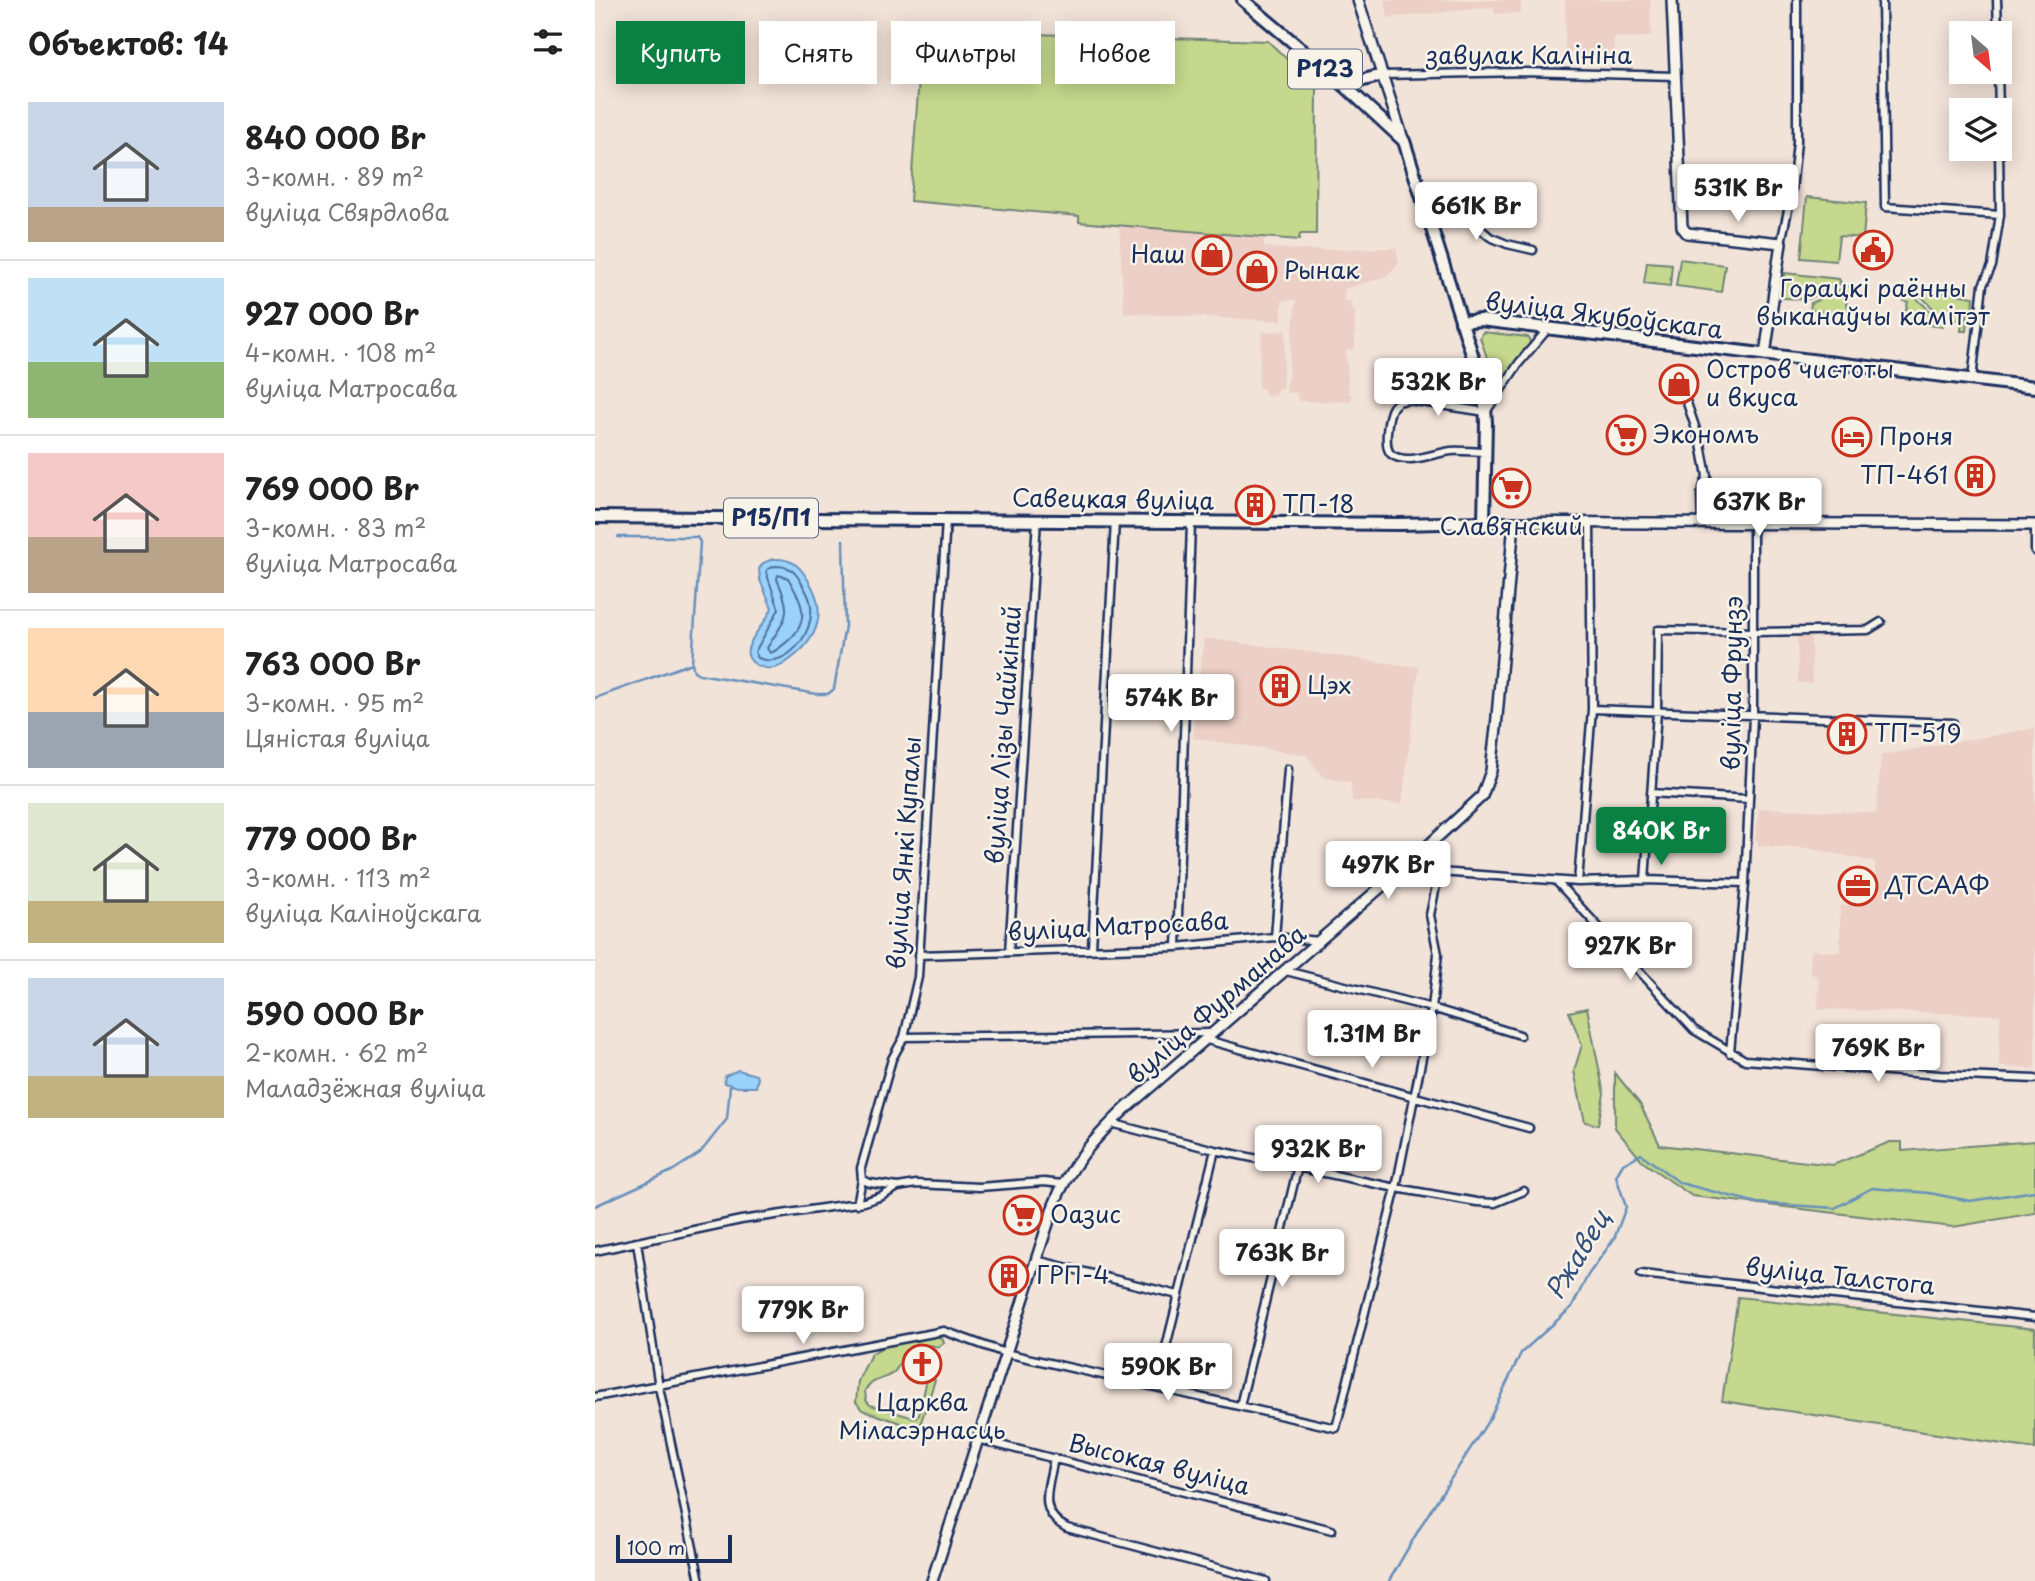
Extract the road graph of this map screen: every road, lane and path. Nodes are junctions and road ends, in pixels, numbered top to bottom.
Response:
1 (1243, 0) edge
2 (1358, 0) edge
3 (1672, 0) edge
4 (1797, 0) edge
5 (1882, 0) edge
6 (1997, 0) edge
7 (1998, 21) edge
8 (1383, 75) junction
9 (1675, 76) junction
10 (1346, 87) junction
11 (1404, 141) junction
12 (1999, 161) edge
13 (1425, 205) junction
14 (2000, 215) junction
15 (1781, 243) junction
16 (1533, 250) dead end
17 (1461, 322) junction
18 (1547, 330) junction
19 (1765, 355) junction
20 (1972, 379) junction
21 (2035, 387) edge
22 (1688, 403) dead end
23 (1486, 412) junction
24 (1484, 452) junction
25 (595, 517) edge
26 (946, 520) junction
27 (1037, 520) junction
28 (1115, 521) junction
29 (1483, 522) junction
30 (1514, 522) junction
31 (1191, 523) junction
32 (1590, 523) junction
33 (1753, 523) junction
34 (1702, 524) junction
35 (2035, 525) edge
36 (2035, 551) edge
37 (1881, 622) dead end
38 (1754, 632) junction
39 (1592, 709) junction
40 (1657, 712) junction
41 (1753, 716) junction
42 (1953, 723) dead end
43 (1288, 769) dead end
44 (1651, 793) junction
45 (1749, 799) junction
46 (1418, 855) junction
47 (1439, 872) junction
48 (1645, 880) junction
49 (1556, 881) junction
50 (1578, 882) junction
51 (1745, 883) junction
52 (1275, 937) junction
53 (1319, 941) junction
54 (1177, 947) junction
55 (1092, 948) junction
56 (1009, 952) junction
57 (919, 955) junction
58 (1286, 971) junction
59 (1432, 1007) junction
60 (1216, 1033) junction
61 (1520, 1035) dead end
62 (904, 1037) junction
63 (1207, 1040) junction
64 (1730, 1053) junction
65 (2035, 1079) edge
66 (1413, 1095) junction
67 (1110, 1123) junction
68 (1529, 1128) dead end
69 (1215, 1150) junction
70 (1298, 1166) junction
71 (862, 1180) junction
72 (1062, 1184) junction
73 (898, 1187) junction
74 (1396, 1188) junction
75 (1524, 1191) dead end
76 (857, 1204) junction
77 (637, 1242) junction
78 (595, 1251) edge
79 (1036, 1260) junction
80 (1641, 1274) dead end
81 (1178, 1295) junction
82 (2035, 1317) edge
83 (1005, 1353) junction
84 (659, 1387) junction
85 (1156, 1387) junction
86 (595, 1397) edge
87 (1240, 1405) junction
88 (977, 1439) junction
89 (1054, 1458) junction
90 (1332, 1530) dead end
91 (700, 1581) edge
92 (932, 1581) edge
93 (1266, 1581) edge

1 - 10 main road, Р123
2 - 8 main road
3 - 9 main road
4 - 15 street
5 - 14 street
6 - 7 street
8 - 9 street, завулак Калініна
8 - 10 main road
8 - 11 main road
9 - 15 main road
10 - 11 main road, Р123
11 - 13 main road, Р123
12 - 14 street
13 - 16 street
13 - 17 main road, Р123
14 - 20 street
15 - 19 main road
17 - 18 main road, вуліца Якубоўскага
17 - 23 main road
18 - 19 main road, вуліца Якубоўскага
18 - 23 street
19 - 20 main road, вуліца Якубоўскага
20 - 21 main road, вуліца Якубоўскага
22 - 34 street
23 - 24 main road
23 - 24 street
24 - 29 main road
25 - 26 main road, Р15/П1
26 - 27 main road, Савецкая вуліца / Р15/П1
26 - 57 street, вуліца Янкі Купалы
27 - 28 main road, Савецкая вуліца / Р15/П1
27 - 56 street, вуліца Лізы Чайкінай
28 - 31 main road, Савецкая вуліца / Р15/П1
28 - 55 street
29 - 30 main road, Савецкая вуліца / Р15/П1
29 - 31 main road, Савецкая вуліца / Р15/П1
30 - 32 main road, Савецкая вуліца / Р15/П1
30 - 46 main road, вуліца Фурманава
31 - 54 street
32 - 34 main road, Савецкая вуліца / Р15/П1
32 - 39 street
33 - 34 main road, Савецкая вуліца / Р15/П1
33 - 35 main road, Савецкая вуліца / Р15/П1
33 - 38 street, вуліца Фрунзэ
35 - 36 street
37 - 38 street
38 - 40 street
38 - 41 street, вуліца Фрунзэ
39 - 40 street
39 - 50 street
40 - 41 street
40 - 44 street
41 - 42 street
41 - 45 street, вуліца Фрунзэ
43 - 52 street
44 - 45 street
44 - 48 street
45 - 51 street, вуліца Фрунзэ
46 - 47 street
46 - 53 main road, вуліца Фурманава
47 - 49 street
47 - 59 street
48 - 50 street
48 - 51 street
49 - 50 street
49 - 64 street
51 - 64 street, вуліца Фрунзэ
52 - 53 street, вуліца Матросава
52 - 54 street, вуліца Матросава
53 - 58 main road, вуліца Фурманава
54 - 55 street, вуліца Матросава
55 - 56 street, вуліца Матросава
56 - 57 street, вуліца Матросава
57 - 62 street, вуліца Янкі Купалы
58 - 59 street
58 - 60 main road, вуліца Фурманава
59 - 61 street
59 - 66 street
60 - 62 street
60 - 63 main road, вуліца Фурманава
62 - 71 street, вуліца Янкі Купалы
63 - 66 street
63 - 67 main road, вуліца Фурманава
64 - 65 street
66 - 68 street
66 - 74 street
67 - 69 street
67 - 72 main road, вуліца Фурманава
69 - 70 street
69 - 81 street
70 - 74 street
70 - 87 street
71 - 73 street
71 - 76 street, вуліца Янкі Купалы
72 - 73 street
72 - 79 main road, вуліца Фурманава
73 - 76 street
74 - 75 street
74 - 87 street
76 - 77 street
77 - 78 street
77 - 84 street
79 - 81 street
79 - 83 main road, вуліца Фурманава
80 - 82 street, вуліца Талстога
81 - 85 street
83 - 84 street
83 - 85 street
83 - 88 main road, вуліца Фурманава
84 - 86 street
84 - 91 street
85 - 87 street
88 - 89 street, Высокая вуліца
88 - 92 main road, вуліца Фурманава
89 - 90 street, Высокая вуліца
89 - 93 street

